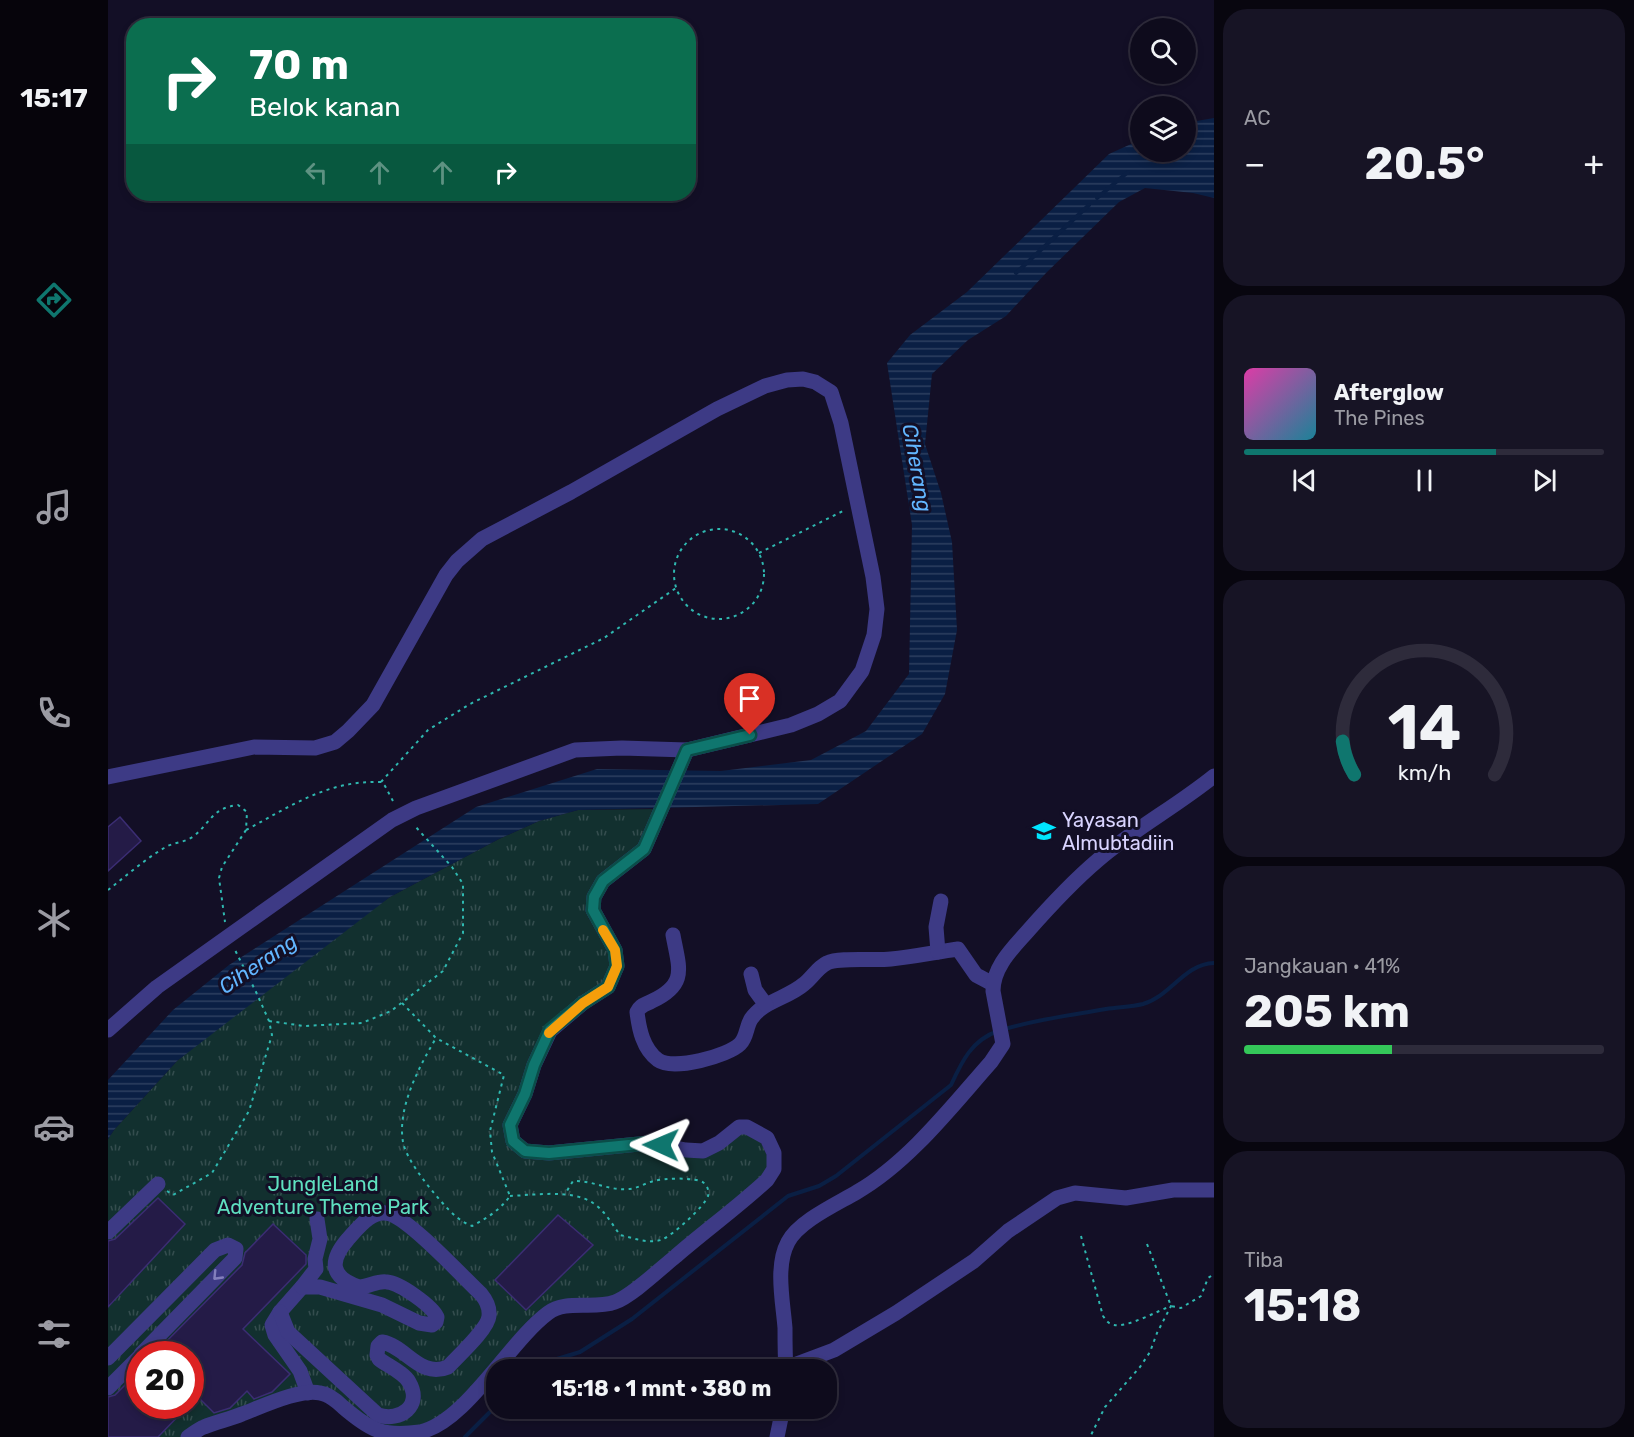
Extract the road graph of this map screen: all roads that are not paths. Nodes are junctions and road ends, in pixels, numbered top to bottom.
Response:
1 (687, 750) junction
2 (1214, 776) edge
3 (108, 777) edge
4 (942, 901) dead end
5 (673, 935) dead end
6 (938, 952) junction
7 (751, 974) dead end
8 (993, 984) junction
9 (766, 1005) junction
10 (108, 1030) edge
11 (158, 1184) road end
12 (1214, 1190) edge
13 (317, 1219) dead end
14 (108, 1232) edge
15 (302, 1287) junction
16 (280, 1312) junction
17 (133, 1332) junction
18 (138, 1341) edge
19 (155, 1341) edge
20 (108, 1358) edge
21 (786, 1359) edge
22 (811, 1359) edge
23 (126, 1370) edge
24 (108, 1388) edge
25 (308, 1393) junction
26 (781, 1419) edge
27 (188, 1437) edge
28 (777, 1437) edge

1 - 3 street
1 - 10 street
1 - 25 street
2 - 8 street
4 - 6 street
5 - 9 street
6 - 8 street
6 - 9 street
7 - 9 street
8 - 21 street
11 - 14 street
12 - 22 street
13 - 15 street
15 - 16 street
15 - 16 street
16 - 25 street
17 - 18 street
17 -> 19 street
17 - 20 street
23 - 24 street
25 - 27 street
26 - 28 street

